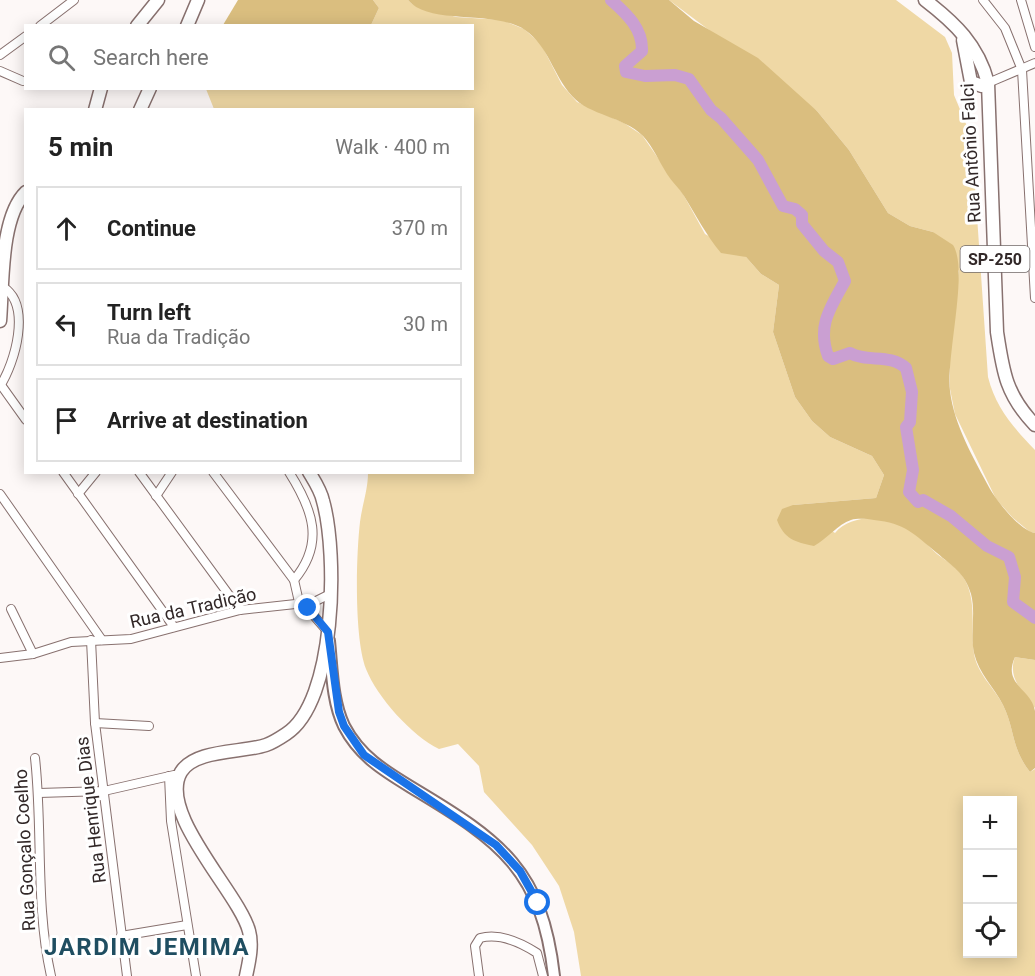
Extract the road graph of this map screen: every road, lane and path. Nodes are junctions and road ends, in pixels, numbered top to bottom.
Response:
1 (74, 0) edge
2 (158, 0) edge
3 (198, 0) edge
4 (925, 0) edge
5 (983, 0) edge
6 (1021, 0) edge
7 (43, 24) edge
8 (139, 24) edge
9 (188, 24) edge
10 (24, 37) edge
11 (1035, 47) edge
12 (0, 55) edge
13 (1035, 63) edge
14 (1022, 70) junction
15 (0, 71) edge
16 (23, 81) dead end
17 (988, 83) junction
18 (101, 90) edge
19 (149, 90) edge
20 (96, 108) edge
21 (141, 108) edge
22 (24, 194) edge
23 (3, 287) junction
24 (1035, 298) edge
25 (0, 321) edge
26 (0, 386) edge
27 (24, 417) edge
28 (1035, 425) edge
29 (64, 474) edge
30 (94, 474) edge
31 (140, 474) edge
32 (171, 474) edge
33 (214, 474) edge
34 (291, 474) edge
35 (310, 474) edge
36 (0, 494) edge
37 (78, 494) junction
38 (156, 496) junction
39 (4, 506) edge
40 (294, 580) junction
41 (330, 594) junction
42 (300, 602) junction
43 (11, 609) dead end
44 (240, 610) junction
45 (174, 627) junction
46 (328, 632) junction
47 (91, 640) junction
48 (102, 640) junction
49 (33, 654) junction
50 (0, 658) edge
51 (95, 723) junction
52 (149, 726) dead end
53 (35, 758) dead end
54 (175, 774) junction
55 (104, 791) junction
56 (39, 793) junction
57 (187, 925) junction
58 (121, 936) junction
59 (51, 976) edge
60 (127, 976) edge
61 (196, 976) edge
62 (246, 976) edge
63 (478, 976) edge
64 (543, 976) edge
65 (554, 976) edge

1 - 7 street
2 - 8 main road
3 - 9 main road
4 - 17 main road
5 - 14 street
6 - 11 street
10 - 12 street
13 - 14 street
14 - 17 street
14 - 24 street
15 - 16 street
17 - 28 main road, Rua Antônio Falci / SP-250
18 - 20 main road
19 - 21 main road
22 - 23 main road
23 - 25 main road
23 - 26 street
26 - 27 street
29 - 37 street
30 - 37 street
31 - 38 street
32 - 38 street
33 - 40 street
34 - 40 street
35 - 41 main road
36 - 39 street
37 - 45 street
38 - 44 street
39 - 48 street
40 - 42 street
41 - 42 street, Rua da Tradição
41 - 46 main road
42 - 44 street, Rua da Tradição
42 - 46 street
43 - 49 street
44 - 45 street, Rua da Tradição
45 - 48 street, Rua da Tradição
46 - 54 main road
46 - 65 street
47 - 48 street, Rua da Tradição
47 - 49 street, Rua da Tradição
47 - 51 street, Rua Henrique Dias
49 - 50 street, Rua da Tradição
51 - 52 street
51 - 55 street, Rua Henrique Dias
53 - 56 street, Rua Gonçalo Coelho
54 - 55 street
54 - 57 street
54 - 62 main road
55 - 56 street
55 - 58 street, Rua Henrique Dias
56 - 59 street, Rua Gonçalo Coelho
57 - 58 street
57 - 61 street
58 - 60 street, Rua Henrique Dias
63 - 64 street

